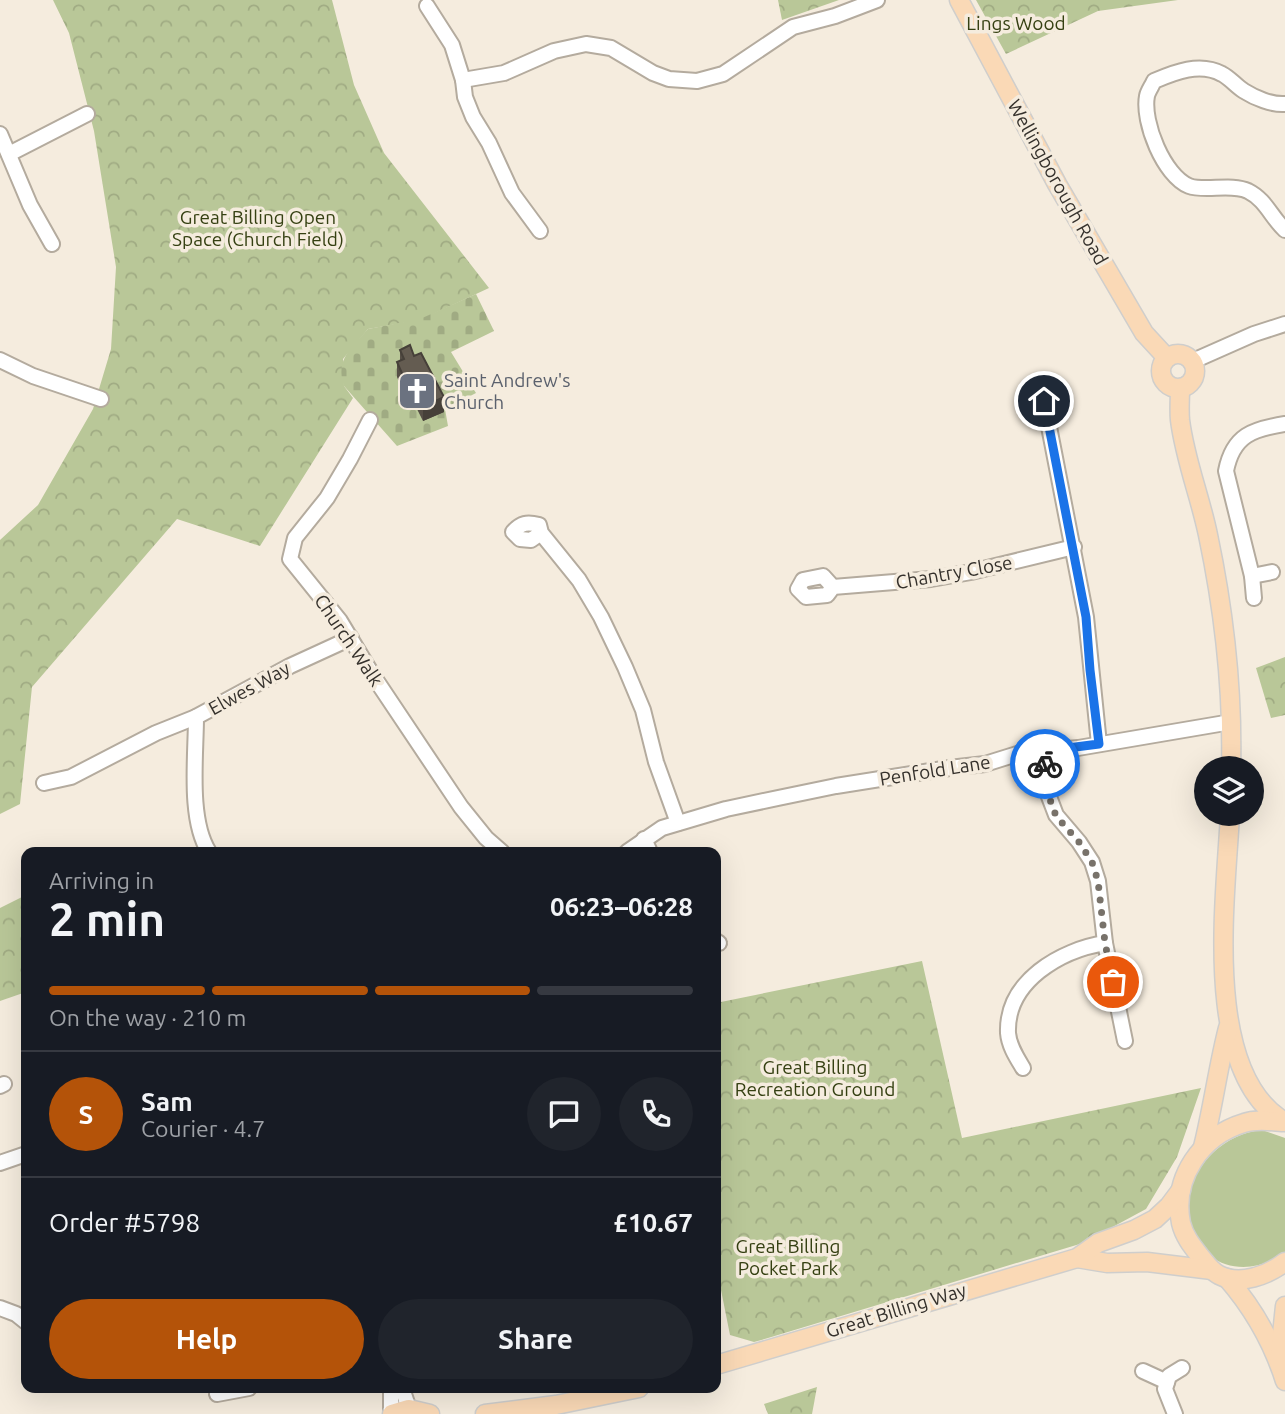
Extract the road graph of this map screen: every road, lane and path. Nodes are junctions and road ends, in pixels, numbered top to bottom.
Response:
1 (877, 0) edge
2 (959, 0) edge
3 (426, 6) dead end
4 (463, 80) junction
5 (1285, 104) edge
6 (87, 114) dead end
7 (0, 134) edge
8 (9, 154) junction
9 (1285, 230) edge
10 (540, 231) dead end
11 (52, 244) dead end
12 (1285, 324) edge
13 (1167, 358) junction
14 (0, 360) edge
15 (1193, 361) junction
16 (1180, 388) junction
17 (101, 399) dead end
18 (1044, 401) dead end
19 (370, 420) dead end
20 (1285, 424) edge
21 (541, 533) dead end
22 (1073, 547) junction
23 (1272, 572) dead end
24 (1252, 576) junction
25 (833, 587) dead end
26 (1254, 598) dead end
27 (351, 638) junction
28 (196, 717) junction
29 (1231, 722) junction
30 (1099, 744) junction
31 (1044, 751) junction
32 (1231, 756) edge
33 (44, 783) dead end
34 (678, 823) junction
35 (1229, 826) edge
36 (647, 846) edge
37 (205, 847) edge
38 (496, 847) edge
39 (1105, 943) junction
40 (1228, 1028) junction
41 (1125, 1041) dead end
42 (1023, 1068) dead end
43 (1285, 1122) edge
44 (1203, 1147) junction
45 (21, 1156) edge
46 (0, 1163) edge
47 (1181, 1191) junction
48 (1077, 1258) junction
49 (1285, 1262) edge
50 (1220, 1274) junction
51 (1285, 1306) edge
52 (0, 1308) edge
53 (21, 1318) edge
54 (723, 1362) edge
55 (1279, 1363) junction
56 (1182, 1368) dead end
57 (1143, 1371) dead end
58 (1285, 1381) edge
59 (1167, 1382) junction
60 (222, 1393) edge
61 (392, 1393) edge
62 (401, 1393) edge
63 (615, 1393) edge
64 (217, 1394) dead end
65 (556, 1405) junction
66 (397, 1412) edge
67 (430, 1414) edge
68 (485, 1414) edge
69 (537, 1414) edge
70 (1175, 1414) edge

1 - 4 street
2 - 13 main road, Wellingborough Road
3 - 4 street
4 - 10 street
5 - 9 street
6 - 8 street
7 - 8 street
8 - 11 street
12 - 15 street
13 - 15 main road
13 - 16 main road
14 - 17 street
15 - 16 main road
16 - 29 main road
18 - 22 street
19 - 27 street, Church Walk
20 - 24 street
21 - 34 street
22 - 25 street, Chantry Close
22 - 30 street
23 - 24 street
24 - 26 street
27 - 28 street, Elwes Way
27 - 38 street, Church Walk
28 - 33 street
28 - 37 street, Elwes Way
29 - 30 street, Penfold Lane
29 - 32 main road
30 - 31 street, Penfold Lane
31 - 34 street, Penfold Lane
31 - 39 street
34 - 36 street, Penfold Lane
35 - 40 main road
39 - 41 street
39 - 42 street
40 - 43 main road
40 - 44 main road
43 - 44 main road
44 - 47 main road
45 - 46 street
47 - 48 main road, Great Billing Way
47 - 50 main road
48 - 50 main road, Great Billing Way
48 - 54 main road, Great Billing Way
49 - 50 main road, Great Billing Way
50 - 55 main road
51 - 55 main road
52 - 53 street
55 - 58 main road
56 - 59 street
57 - 59 street
59 - 70 street
60 - 64 street
61 - 66 street
62 - 66 street
63 - 65 main road
65 - 68 main road
65 - 69 main road
66 - 67 main road

